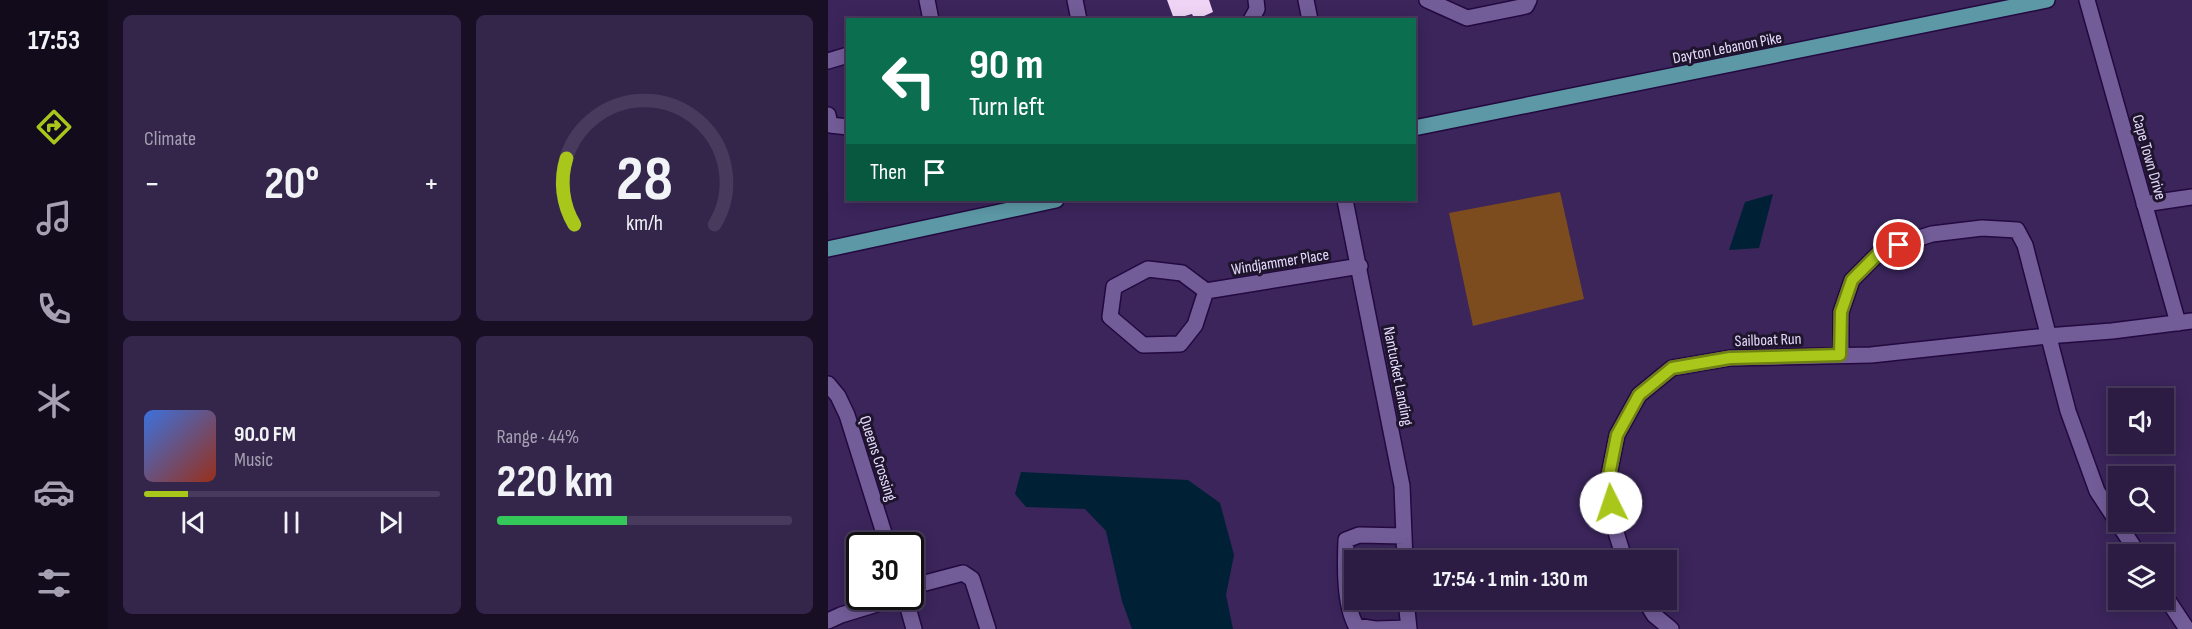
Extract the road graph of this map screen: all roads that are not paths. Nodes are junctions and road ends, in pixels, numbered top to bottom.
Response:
1 (927, 0) edge
2 (1075, 0) edge
3 (1256, 0) edge
4 (1306, 0) edge
5 (1427, 0) edge
6 (1529, 0) edge
7 (2047, 0) edge
8 (2087, 0) edge
9 (931, 18) edge
10 (1079, 18) edge
11 (1252, 18) edge
12 (1310, 18) edge
13 (846, 56) edge
14 (828, 61) edge
15 (828, 115) edge
16 (846, 128) edge
17 (1416, 128) edge
18 (2192, 197) edge
19 (1051, 201) edge
20 (1345, 201) edge
21 (2144, 204) junction
22 (828, 249) edge
23 (1360, 266) junction
24 (1206, 291) junction
25 (2185, 322) edge
26 (2047, 336) junction
27 (1840, 355) junction
28 (828, 384) edge
29 (884, 532) edge
30 (1404, 536) junction
31 (2132, 544) edge
32 (1405, 550) edge
33 (1622, 550) edge
34 (924, 583) edge
35 (2174, 609) edge
36 (857, 610) edge
37 (909, 610) edge
38 (1407, 610) edge
39 (1651, 610) edge
40 (828, 621) edge
41 (1409, 628) edge
42 (915, 629) edge
43 (988, 629) edge
44 (1671, 629) edge
45 (2187, 629) edge

1 - 9 street
2 - 10 street
3 - 11 street
4 - 12 street
5 - 6 street
7 - 17 main road, Dayton Lebanon Pike
8 - 21 street, Cape Town Drive
13 - 14 street
15 - 16 street
18 - 21 street
19 - 22 main road
20 - 23 street, Nantucket Landing
21 - 25 street, Cape Town Drive
23 - 24 street, Windjammer Place
23 - 30 street, Nantucket Landing
24 - 24 street
25 - 26 street, Sailboat Run
26 - 27 street, Sailboat Run
26 - 27 street
26 - 31 street
27 - 33 street, Sailboat Run
28 - 29 street, Queens Crossing
30 - 32 street, Nantucket Landing
30 - 41 street
34 - 43 street
35 - 45 street
36 - 40 street
37 - 42 street
38 - 41 street
39 - 44 street

